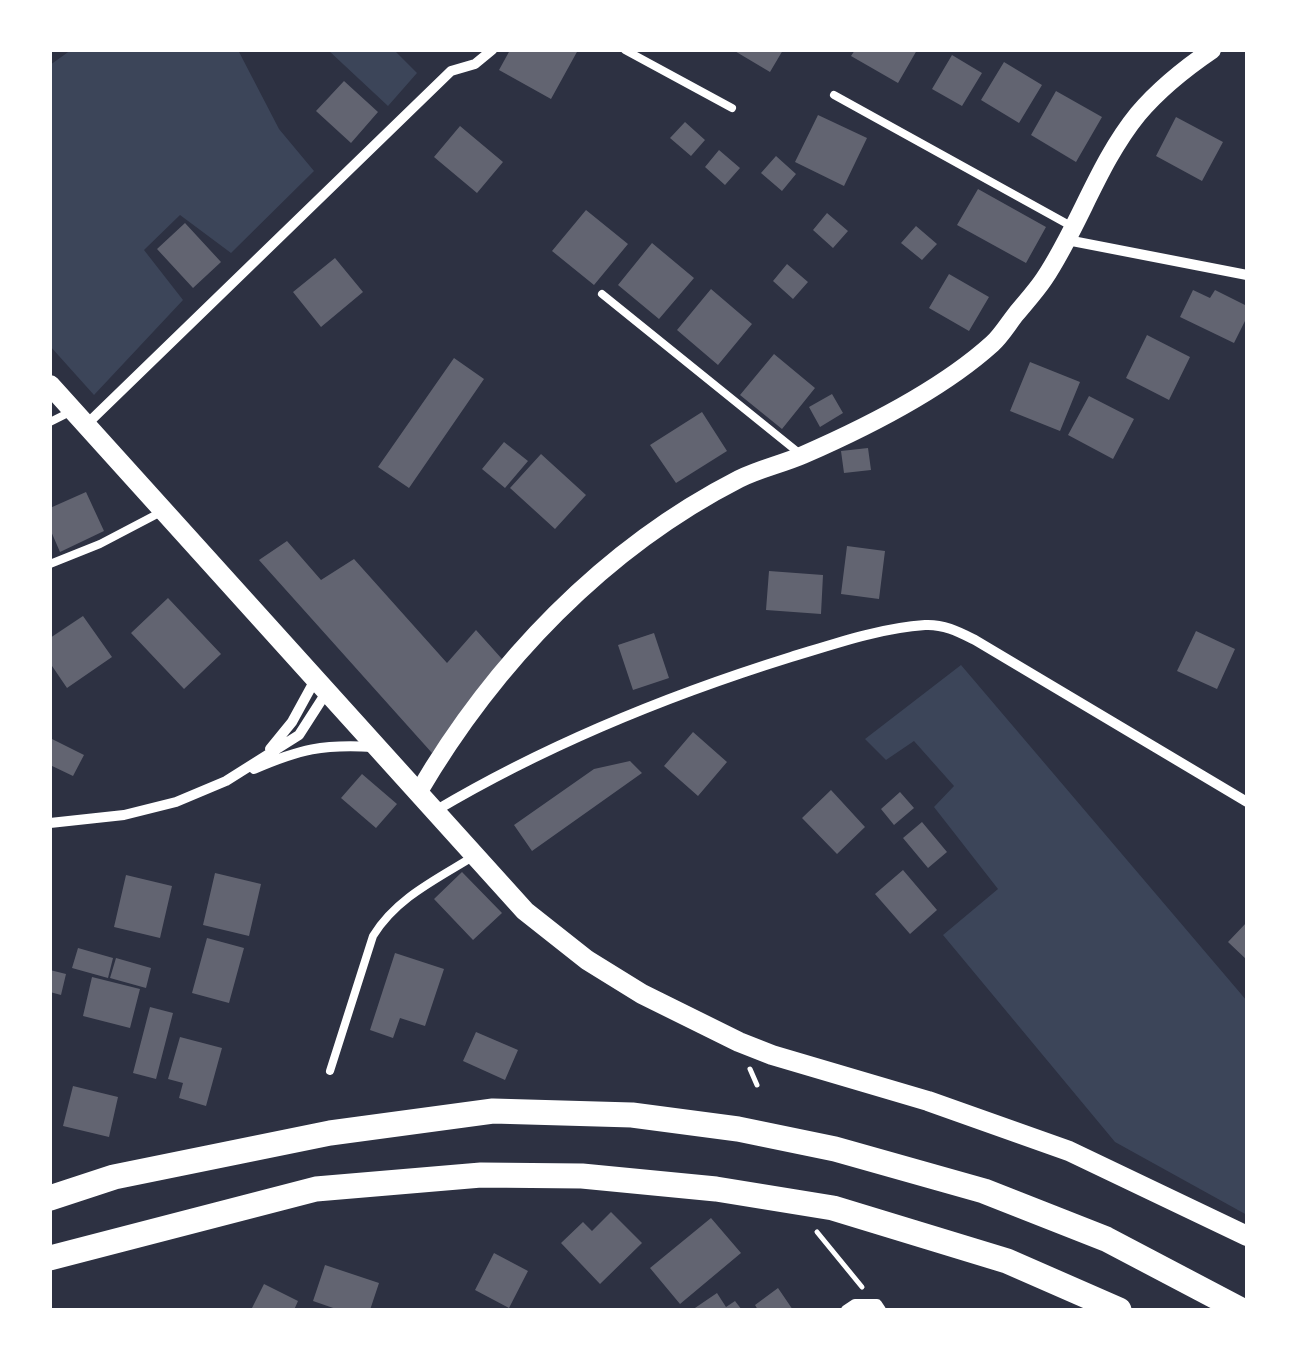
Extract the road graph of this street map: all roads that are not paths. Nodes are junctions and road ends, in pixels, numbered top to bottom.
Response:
1 (492, 50) edge
2 (624, 50) edge
3 (1212, 50) edge
4 (834, 96) dead end
5 (732, 108) dead end
6 (1069, 233) junction
7 (1247, 275) edge
8 (602, 294) dead end
9 (50, 385) edge
10 (81, 417) junction
11 (50, 422) edge
12 (802, 456) junction
13 (164, 510) junction
14 (50, 564) edge
15 (321, 686) junction
16 (376, 747) junction
17 (226, 781) junction
18 (418, 792) junction
19 (1247, 802) edge
20 (434, 811) junction
21 (50, 824) edge
22 (474, 856) junction
23 (330, 1070) dead end
24 (50, 1198) edge
25 (1247, 1236) edge
26 (54, 1257) edge
27 (879, 1307) edge
28 (846, 1310) edge
29 (1119, 1310) edge
30 (1241, 1310) edge

1 - 10 street
2 - 5 lane
3 - 6 street
4 - 6 lane
6 - 7 street
6 - 12 street
8 - 12 lane
9 - 10 main road
10 - 11 lane
10 - 13 main road
12 - 18 street
13 - 14 lane
13 - 15 main road
15 - 16 main road
15 - 17 street
16 - 17 street
16 - 18 main road
17 - 21 street
18 - 20 main road
19 - 20 street
20 - 22 main road
22 - 23 lane
22 - 25 main road
24 - 30 highway
26 - 29 highway
27 - 28 street

